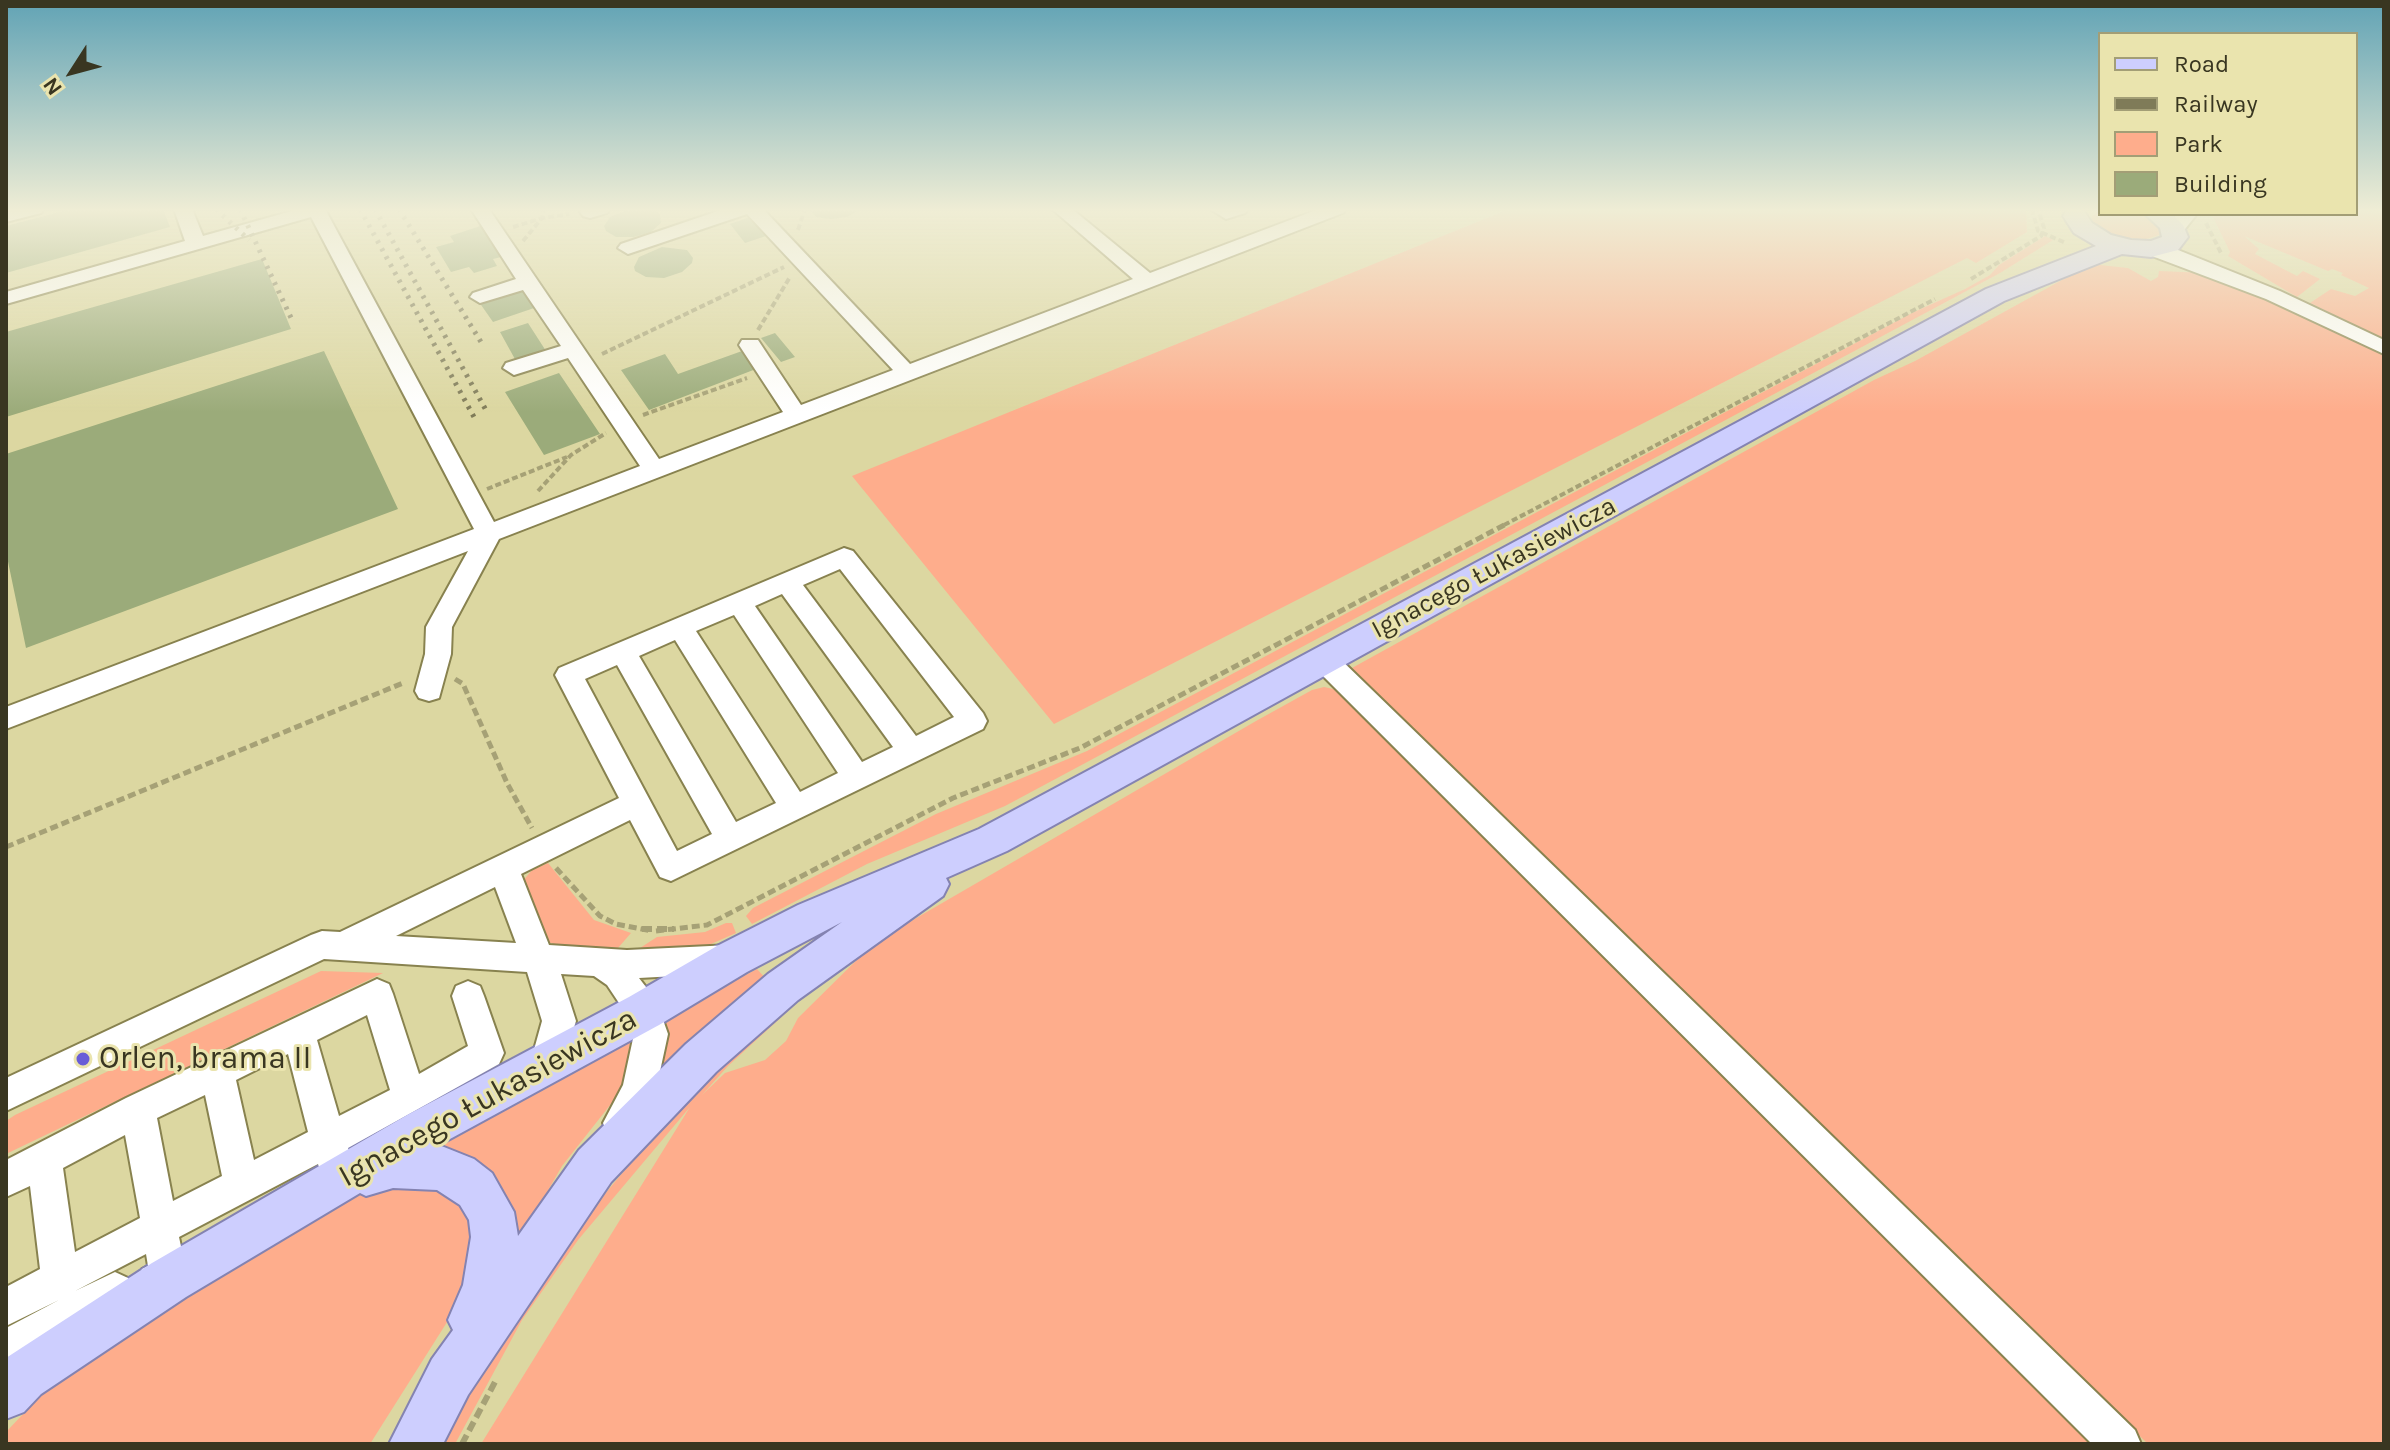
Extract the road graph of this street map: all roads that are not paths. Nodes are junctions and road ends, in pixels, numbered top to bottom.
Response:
1 (81, 277) edge
2 (352, 277) edge
3 (526, 277) edge
4 (816, 277) edge
5 (1142, 277) edge
6 (1158, 277) edge
7 (2018, 277) edge
8 (2041, 277) edge
9 (2227, 277) edge
10 (529, 281) junction
11 (1147, 281) junction
12 (1995, 295) junction
13 (480, 297) dead end
14 (6, 298) edge
15 (750, 345) road end
16 (2384, 348) edge
17 (578, 356) junction
18 (514, 368) dead end
19 (908, 374) junction
20 (797, 416) junction
21 (654, 470) junction
22 (489, 535) junction
23 (786, 581) junction
24 (739, 602) junction
25 (680, 627) junction
26 (623, 652) junction
27 (1324, 660) junction
28 (432, 682) road end
29 (6, 718) edge
30 (911, 751) junction
31 (856, 777) junction
32 (637, 803) junction
33 (794, 808) junction
34 (730, 839) junction
35 (993, 840) junction
36 (503, 868) junction
37 (341, 947) junction
38 (536, 959) junction
39 (732, 959) junction
40 (601, 963) junction
41 (468, 996) dead end
42 (644, 1011) junction
43 (298, 1031) junction
44 (547, 1064) junction
45 (217, 1071) junction
46 (6, 1095) edge
47 (410, 1098) junction
48 (138, 1110) junction
49 (44, 1159) junction
50 (333, 1160) junction
51 (595, 1166) junction
52 (6, 1179) edge
53 (242, 1185) junction
54 (159, 1229) junction
55 (169, 1280) junction
56 (60, 1282) junction
57 (6, 1307) edge
58 (6, 1349) edge
59 (450, 1377) junction
60 (6, 1394) edge
61 (415, 1444) edge
62 (2121, 1444) edge

1 - 14 street
2 - 22 street
3 - 10 street
4 - 19 street
5 - 11 street
6 - 11 street
7 - 12 main road, Ignacego Łukasiewicza
8 - 12 main road, Ignacego Łukasiewicza
9 - 16 street
10 - 13 street
10 - 17 street
11 - 19 street
12 - 27 main road, Ignacego Łukasiewicza
15 - 20 street
17 - 18 street
17 - 21 street
19 - 20 street
20 - 21 street
21 - 22 street
22 - 28 street
22 - 29 street
23 - 24 street
23 - 30 street
23 - 30 street
24 - 25 street
24 - 31 street
25 - 26 street
25 - 33 street
26 - 32 street
26 - 34 street
27 - 35 main road, Ignacego Łukasiewicza
27 - 62 street
30 - 31 street
31 - 33 street
32 - 34 street
32 - 36 street
33 - 34 street
35 - 39 main road, Ignacego Łukasiewicza
35 - 51 main road, Ignacego Łukasiewicza
36 - 37 street
36 - 38 street
37 - 38 street
37 - 46 street
38 - 40 street
38 - 44 street
39 - 40 street
39 - 42 main road, Ignacego Łukasiewicza
40 - 42 street
41 - 47 street
42 - 44 main road, Ignacego Łukasiewicza
42 - 51 street
43 - 45 street
43 - 47 street
43 - 50 street
44 - 50 main road, Ignacego Łukasiewicza
45 - 48 street
45 - 53 street
47 - 50 street
48 - 49 street
48 - 54 street
49 - 52 street
49 - 56 street
50 - 53 street
50 - 55 main road, Ignacego Łukasiewicza
50 - 59 main road
51 - 59 main road, Ignacego Łukasiewicza
53 - 54 street
54 - 55 street
54 - 56 street
55 - 58 street
55 - 60 main road, Ignacego Łukasiewicza
56 - 57 street
59 - 61 main road, Ignacego Łukasiewicza

